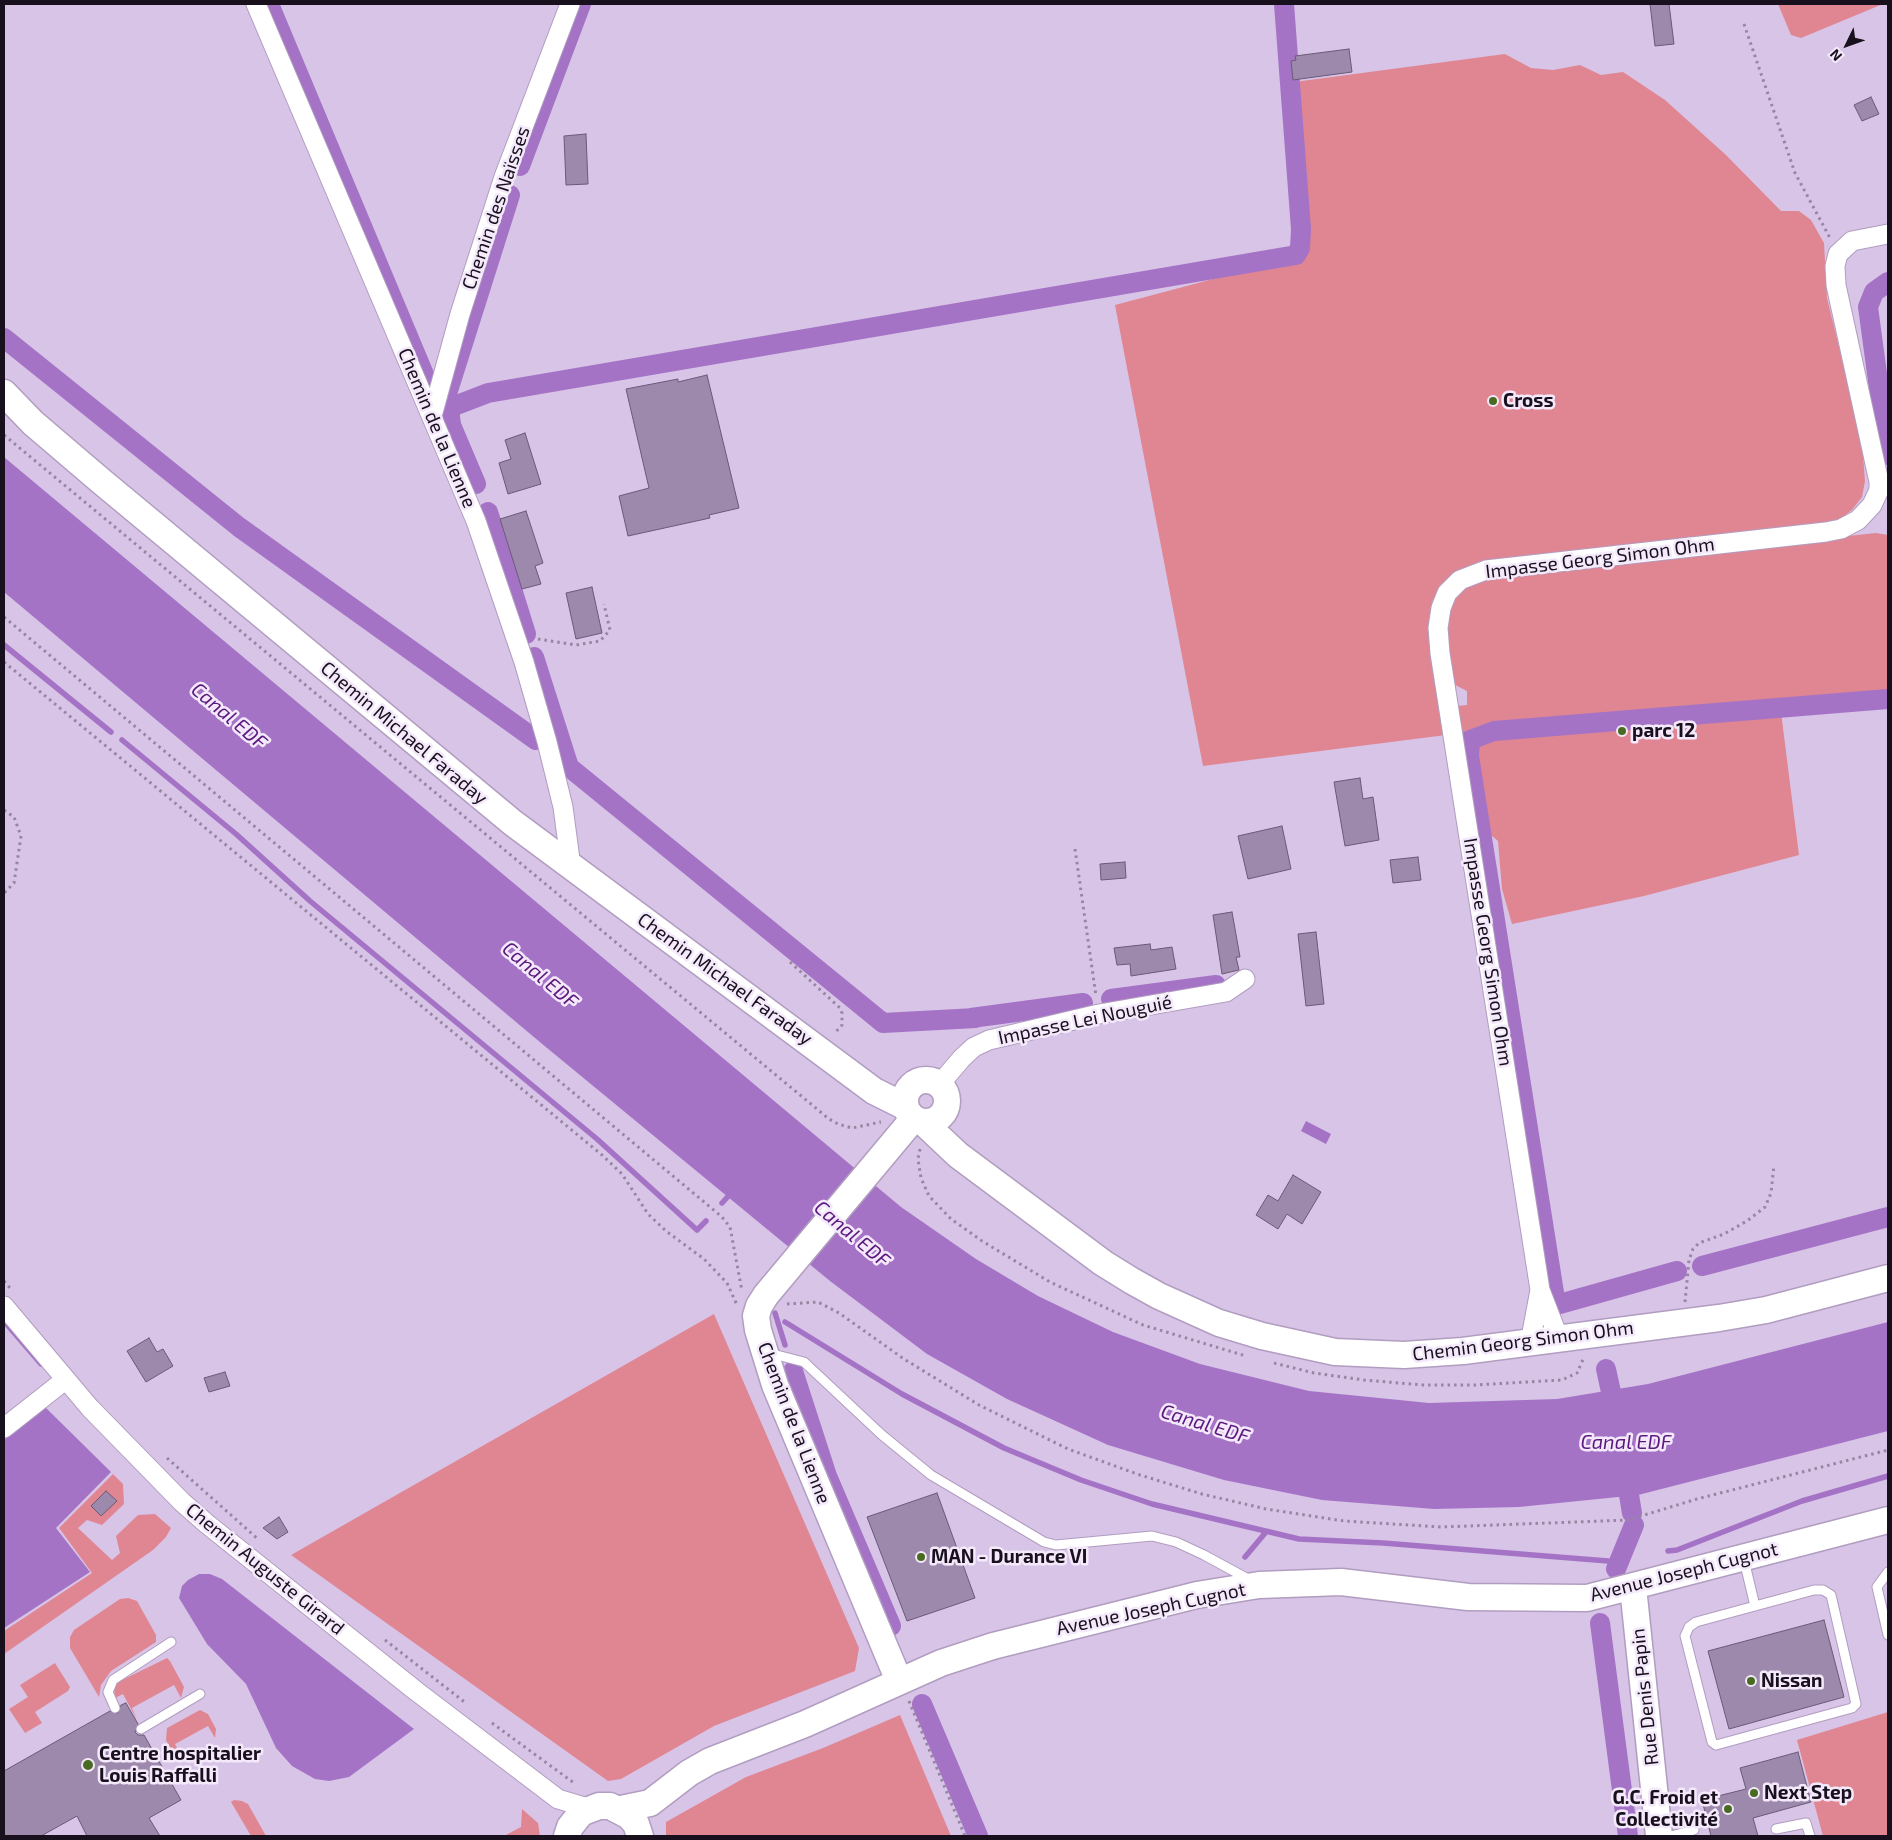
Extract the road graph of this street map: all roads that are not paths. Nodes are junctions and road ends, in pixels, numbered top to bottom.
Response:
1 (256, 4) edge
2 (570, 4) edge
3 (1888, 234) edge
4 (4, 393) edge
5 (432, 416) junction
6 (571, 867) junction
7 (1245, 979) dead end
8 (922, 1105) junction
9 (1888, 1278) edge
10 (1540, 1290) junction
11 (10, 1301) edge
12 (1560, 1339) junction
13 (1530, 1343) junction
14 (764, 1352) junction
15 (66, 1380) junction
16 (4, 1428) edge
17 (1888, 1520) edge
18 (1744, 1558) junction
19 (1888, 1572) edge
20 (1259, 1585) junction
21 (1633, 1587) junction
22 (1755, 1606) junction
23 (1888, 1635) edge
24 (171, 1642) dead end
25 (899, 1681) junction
26 (200, 1694) dead end
27 (115, 1708) dead end
28 (141, 1729) dead end
29 (558, 1799) junction
30 (650, 1803) junction
31 (588, 1808) junction
32 (621, 1809) junction
33 (1776, 1829) dead end
34 (1694, 1830) dead end
35 (568, 1832) edge
36 (640, 1835) edge
37 (1659, 1836) edge
38 (1671, 1836) edge
39 (1810, 1836) edge

1 - 5 street, Chemin de la Lienne
2 - 5 street, Chemin des Naïsses
3 - 10 street, Impasse Georg Simon Ohm
4 - 6 street, Chemin Michael Faraday
5 - 6 street, Chemin de la Lienne
6 - 8 street, Chemin Michael Faraday
7 - 8 street, Impasse Lei Nouguié
8 - 13 street, Chemin Georg Simon Ohm
8 - 14 street, Chemin de la Lienne
9 - 12 street, Chemin Georg Simon Ohm
10 - 12 street, Impasse Georg Simon Ohm
10 - 13 street, Impasse Georg Simon Ohm
11 - 15 street, Chemin Auguste Girard
12 - 13 street, Chemin Georg Simon Ohm
14 - 20 lane
14 - 25 street, Chemin de la Lienne
15 - 16 street
15 - 29 street, Chemin Auguste Girard
17 - 18 street, Avenue Joseph Cugnot
18 - 21 street, Avenue Joseph Cugnot
18 - 22 lane
19 - 23 lane
20 - 21 street, Avenue Joseph Cugnot
20 - 25 street, Avenue Joseph Cugnot
21 - 37 street, Rue Denis Papin
22 - 22 lane
24 - 27 lane
25 - 30 street, Avenue Joseph Cugnot
26 - 28 lane
29 - 31 street, Chemin Auguste Girard
29 - 35 street, Chemin Auguste Girard
30 - 32 street, Avenue Joseph Cugnot
30 - 36 street
31 - 32 street, Avenue Joseph Cugnot
31 - 35 street
32 - 36 street
33 - 39 lane
34 - 38 lane

